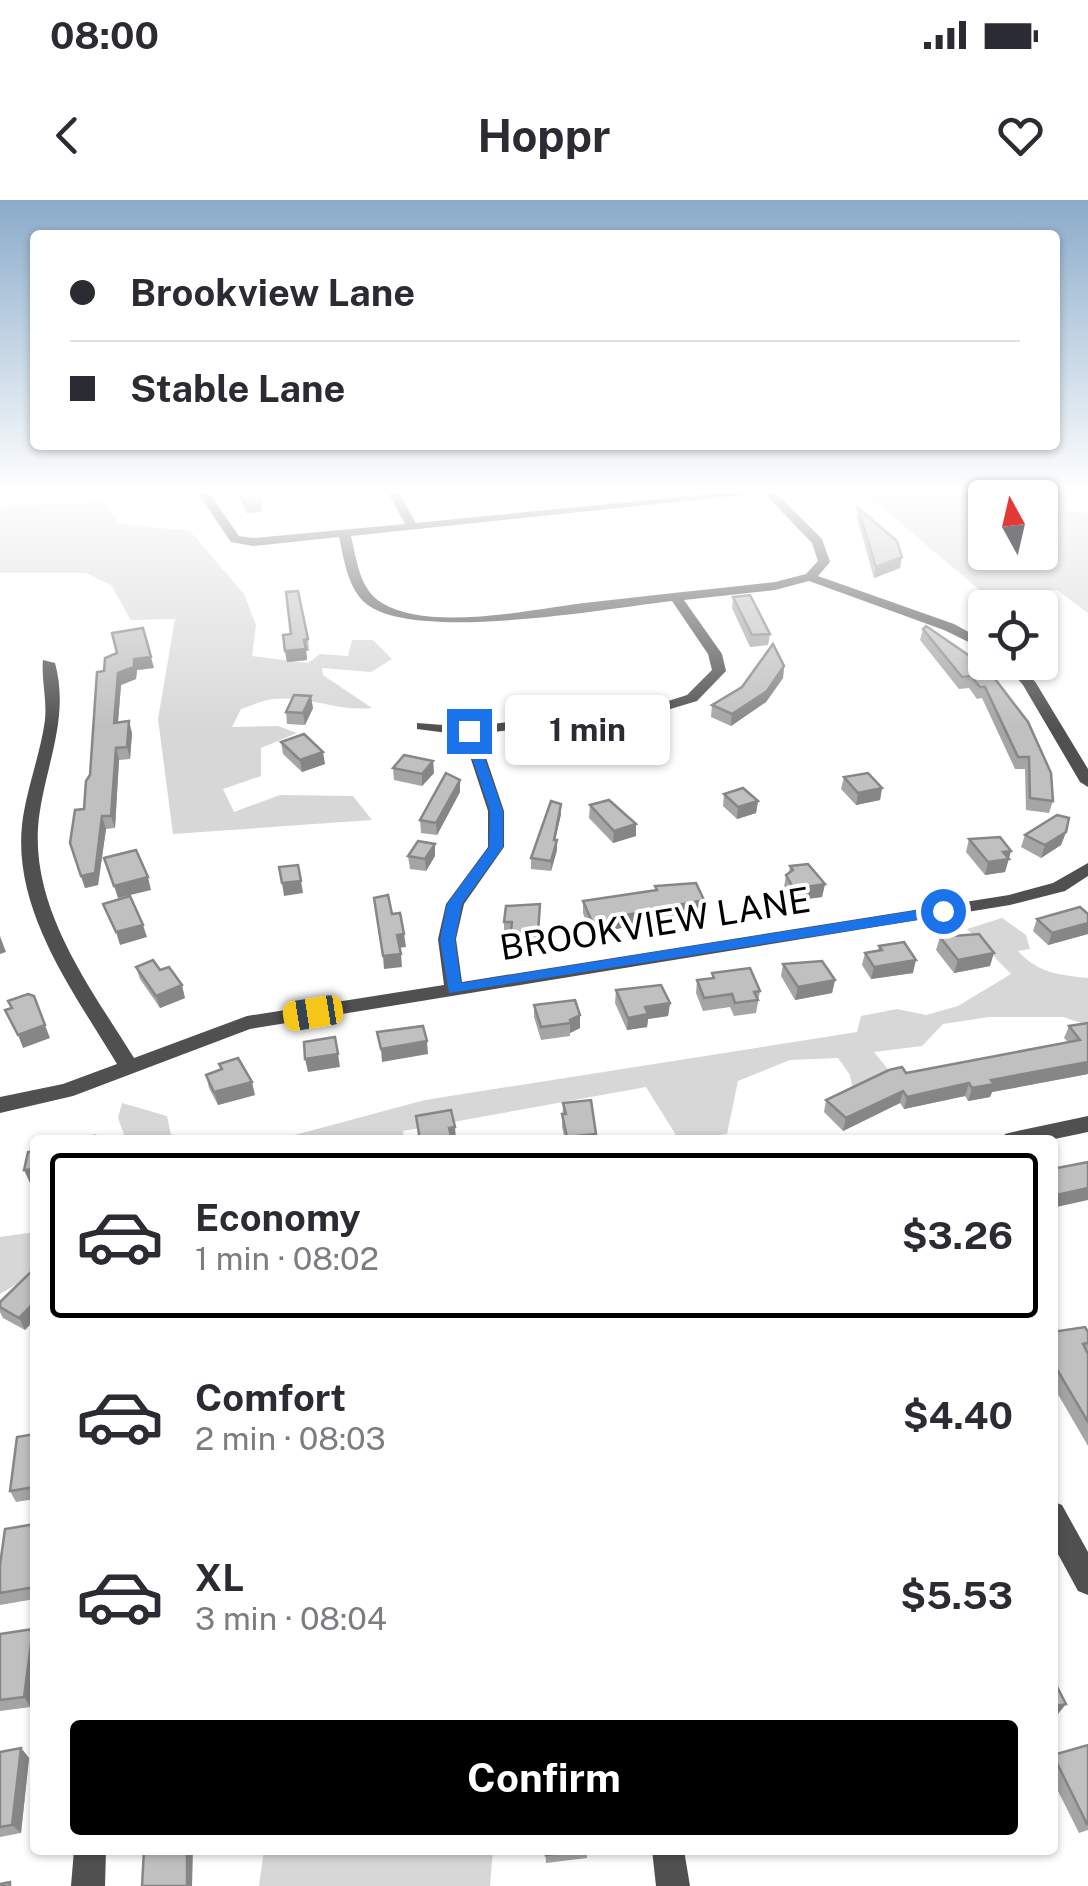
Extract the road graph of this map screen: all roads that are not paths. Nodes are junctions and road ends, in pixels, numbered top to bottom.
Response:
1 (355, 572) edge
2 (815, 572) edge
3 (810, 577) junction
4 (676, 597) junction
5 (968, 637) edge
6 (48, 663) dead end
7 (1026, 680) edge
8 (422, 726) dead end
9 (469, 731) junction
10 (1088, 782) edge
11 (1088, 868) edge
12 (454, 990) junction
13 (129, 1066) junction
14 (0, 1106) edge
15 (1088, 1124) edge
16 (1036, 1135) edge
17 (1058, 1525) edge
18 (1088, 1581) edge
19 (90, 1855) edge
20 (669, 1855) edge
21 (88, 1886) edge
22 (673, 1886) edge

1 - 4 street
2 - 3 street
3 - 4 street
3 - 5 street
4 - 9 street
6 - 13 street
7 - 10 street
8 - 9 street
9 - 12 street
11 - 12 street, BROOKVIEW LANE
12 - 13 street, BROOKVIEW LANE
13 - 14 street, BROOKVIEW LANE
15 - 16 street
17 - 18 street
19 - 21 street
20 - 22 street

